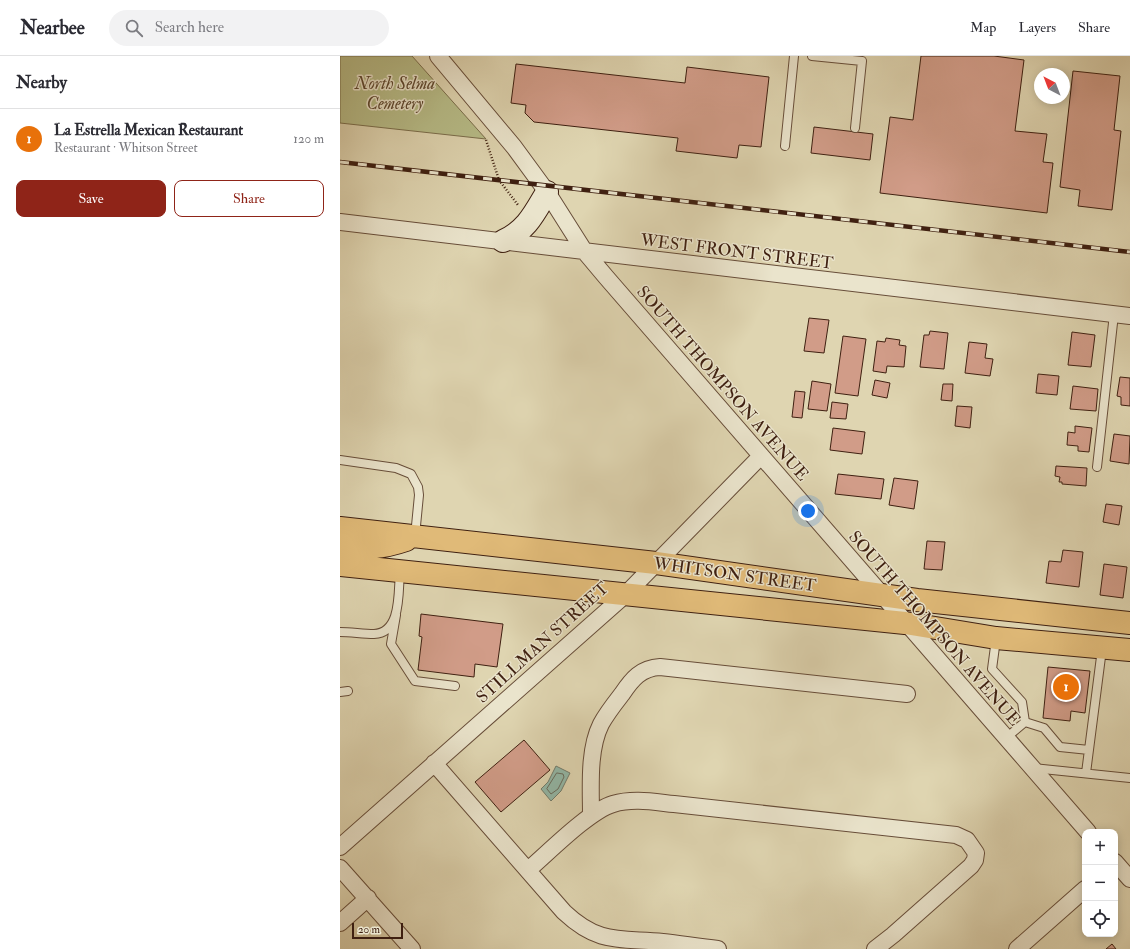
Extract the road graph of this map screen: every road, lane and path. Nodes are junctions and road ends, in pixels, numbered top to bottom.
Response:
1 (438, 56) edge
2 (794, 56) edge
3 (812, 56) edge
4 (862, 59) edge
5 (855, 128) dead end
6 (484, 136) dead end
7 (785, 146) dead end
8 (547, 192) junction
9 (520, 208) dead end
10 (340, 222) edge
11 (502, 241) junction
12 (585, 252) junction
13 (1114, 314) junction
14 (1130, 316) edge
15 (762, 456) junction
16 (340, 460) edge
17 (1097, 467) dead end
18 (340, 528) edge
19 (415, 536) junction
20 (340, 546) edge
21 (656, 563) junction
22 (340, 564) edge
23 (400, 572) junction
24 (625, 594) junction
25 (880, 594) junction
26 (396, 615) junction
27 (906, 623) junction
28 (1130, 623) edge
29 (340, 632) edge
30 (996, 638) junction
31 (1103, 648) junction
32 (1130, 650) edge
33 (455, 686) dead end
34 (907, 694) dead end
35 (1025, 722) junction
36 (1006, 738) junction
37 (1089, 750) junction
38 (434, 763) junction
39 (1032, 767) junction
40 (1086, 773) junction
41 (1130, 778) edge
42 (591, 815) junction
43 (1085, 829) edge
44 (340, 847) edge
45 (1117, 865) edge
46 (340, 868) edge
47 (528, 870) junction
48 (1130, 879) edge
49 (1082, 892) edge
50 (368, 898) junction
51 (340, 923) edge
52 (707, 948) edge
53 (1020, 948) edge
54 (412, 949) edge
55 (875, 949) edge

1 - 8 street, SOUTH THOMPSON AVENUE
2 - 7 lane
3 - 4 lane
4 - 5 lane
6 - 9 path
8 - 11 street
8 - 12 street, SOUTH THOMPSON AVENUE
10 - 11 street, WEST FRONT STREET
11 - 12 street, WEST FRONT STREET
12 - 13 street, WEST FRONT STREET
12 - 15 street, SOUTH THOMPSON AVENUE
13 - 14 street, WEST FRONT STREET
13 - 17 lane
15 - 21 street, STILLMAN STREET
15 - 25 street, SOUTH THOMPSON AVENUE
16 - 19 lane
18 - 19 main road, WHITSON STREET
19 - 20 main road
19 - 21 main road, WHITSON STREET
21 - 24 street, STILLMAN STREET
21 - 25 main road, WHITSON STREET
22 - 23 main road, WHITSON STREET
23 - 24 main road, WHITSON STREET
23 - 26 lane
24 - 27 main road, WHITSON STREET
24 - 38 street, STILLMAN STREET
25 - 27 street, SOUTH THOMPSON AVENUE
25 - 28 main road, WHITSON STREET
26 - 29 lane
26 - 33 lane
27 - 30 main road, WHITSON STREET
27 - 36 street, SOUTH THOMPSON AVENUE
30 - 31 main road, WHITSON STREET
30 - 35 lane
31 - 32 main road, WHITSON STREET
31 - 37 lane
34 - 42 street
35 - 36 lane
35 - 37 lane
36 - 39 street, SOUTH THOMPSON AVENUE
37 - 40 lane
38 - 44 street, STILLMAN STREET
38 - 47 street
39 - 40 lane
39 - 43 street, SOUTH THOMPSON AVENUE
40 - 41 lane
42 - 47 street
42 - 55 street
45 - 48 street
46 - 50 street
47 - 52 street
49 - 53 street
50 - 51 street
50 - 54 street

